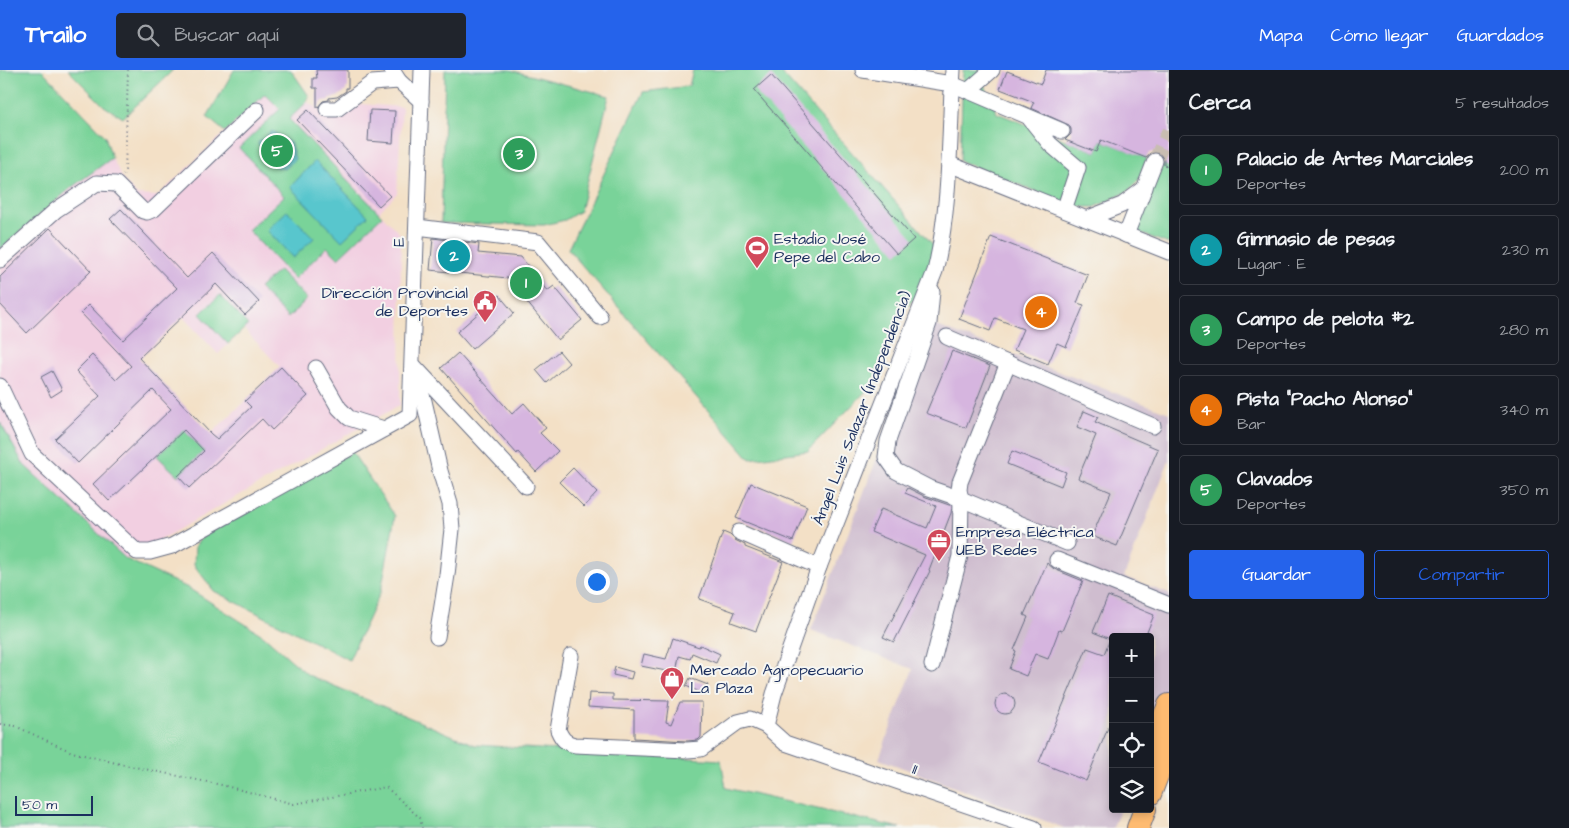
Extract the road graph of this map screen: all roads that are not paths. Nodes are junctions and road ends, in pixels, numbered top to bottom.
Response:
1 (422, 70) edge
2 (863, 70) edge
3 (992, 70) edge
4 (930, 75) edge
5 (396, 76) edge
6 (952, 77) edge
7 (968, 91) junction
8 (421, 101) junction
9 (257, 110) dead end
10 (327, 110) dead end
11 (1028, 117) junction
12 (1062, 131) dead end
13 (1155, 161) tunnel mouth
14 (950, 164) junction
15 (1145, 188) junction
16 (1064, 210) junction
17 (1086, 219) junction
18 (417, 227) junction
19 (1126, 235) junction
20 (1169, 252) edge
21 (0, 260) edge
22 (935, 271) junction
23 (600, 317) dead end
24 (947, 337) dead end
25 (412, 363) junction
26 (1008, 363) junction
27 (316, 368) dead end
28 (0, 386) edge
29 (1153, 426) dead end
30 (384, 429) junction
31 (526, 486) dead end
32 (961, 499) junction
33 (740, 532) dead end
34 (1067, 543) dead end
35 (1057, 560) dead end
36 (819, 567) junction
37 (1169, 605) edge
38 (437, 637) dead end
39 (571, 656) dead end
40 (932, 665) dead end
41 (1169, 705) edge
42 (766, 726) junction
43 (1154, 741) edge
44 (1169, 745) edge
45 (1154, 784) edge
46 (1127, 813) edge
47 (1144, 813) edge
48 (1034, 828) edge
49 (1122, 828) edge
50 (1138, 828) edge

1 - 8 street, E
2 - 4 street
3 - 7 street
4 - 6 street
5 - 8 street
5 - 10 street
6 - 7 street
6 - 14 street, Ángel Luis Salazar (Independencia)
7 - 11 street
8 - 18 street, E
9 - 21 street
11 - 12 street
11 - 16 street
13 - 15 street
14 - 16 street
14 - 22 street, Ángel Luis Salazar (Independencia)
15 - 17 street
15 - 19 street
16 - 17 street
17 - 19 street
18 - 23 street
18 - 25 street, E
19 - 20 street
22 - 32 street
22 - 36 street, Ángel Luis Salazar (Independencia)
24 - 26 street
25 - 30 street, E
25 - 31 street
25 - 38 street
26 - 29 street
26 - 32 street
27 - 30 street
28 - 30 street
32 - 34 street
32 - 40 street
33 - 36 street
35 - 37 street
36 - 42 street, Ángel Luis Salazar (Independencia)
39 - 42 street
41 - 43 highway
42 - 48 street, 11
44 - 45 highway
46 - 49 highway
47 - 50 highway

